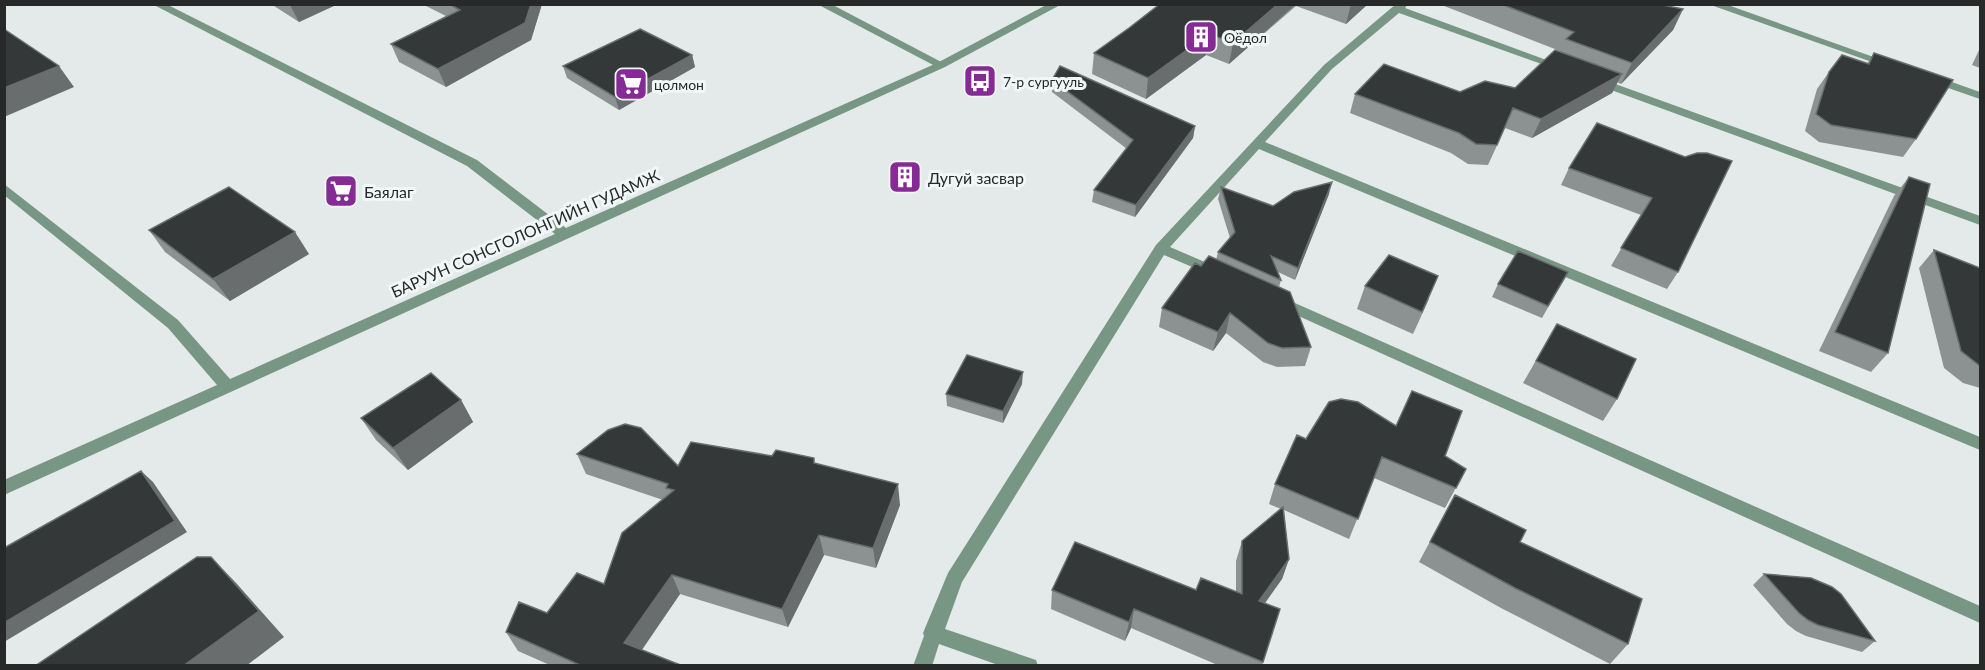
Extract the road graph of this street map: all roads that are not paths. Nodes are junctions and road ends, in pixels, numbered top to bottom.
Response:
1 (157, 4) edge
2 (822, 4) edge
3 (1057, 4) edge
4 (1713, 4) edge
5 (1401, 7) edge
6 (941, 65) junction
7 (1902, 69) edge
8 (1925, 77) edge
9 (1980, 96) edge
10 (1256, 143) junction
11 (4, 188) edge
12 (1980, 221) edge
13 (566, 235) junction
14 (1161, 248) junction
15 (1226, 277) edge
16 (1269, 297) edge
17 (227, 386) junction
18 (1980, 444) edge
19 (4, 488) edge
20 (1980, 615) edge
21 (932, 633) junction
22 (922, 666) edge
23 (1029, 666) edge

1 - 13 street
2 - 6 street
3 - 6 street, БАРУУН СОНСГОЛОНГИЙН ГУДАМЖ
4 - 7 street
5 - 10 street
5 - 12 street
6 - 13 street, БАРУУН СОНСГОЛОНГИЙН ГУДАМЖ
8 - 9 street
10 - 14 street
10 - 18 street
11 - 17 street
13 - 17 street, БАРУУН СОНСГОЛОНГИЙН ГУДАМЖ
14 - 15 street
14 - 21 street
16 - 20 street
17 - 19 street, БАРУУН СОНСГОЛОНГИЙН ГУДАМЖ
21 - 22 street
21 - 23 street

